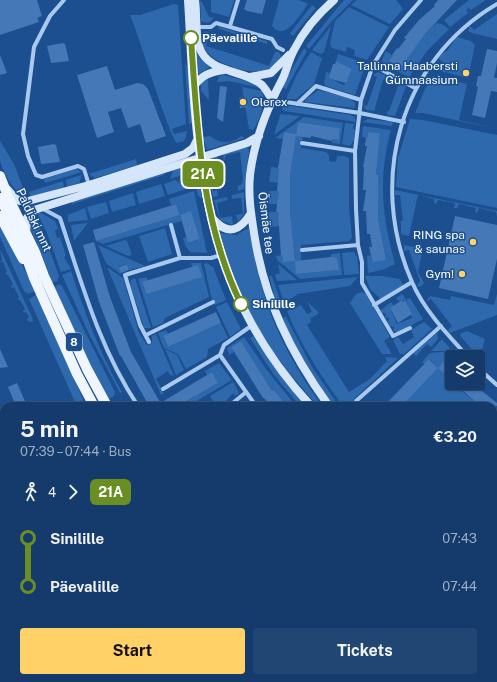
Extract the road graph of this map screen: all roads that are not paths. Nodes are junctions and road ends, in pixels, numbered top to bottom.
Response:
1 (64, 0) edge
2 (188, 0) edge
3 (196, 0) edge
4 (238, 0) edge
5 (334, 0) edge
6 (421, 0) edge
7 (497, 4) edge
8 (230, 26) junction
9 (194, 28) junction
10 (283, 50) dead end
11 (294, 50) junction
12 (373, 65) junction
13 (224, 70) junction
14 (250, 77) junction
15 (194, 86) junction
16 (416, 88) junction
17 (272, 100) junction
18 (362, 100) junction
19 (297, 104) junction
20 (360, 113) junction
21 (404, 122) junction
22 (259, 136) junction
23 (197, 140) junction
24 (302, 143) dead end
25 (355, 150) junction
26 (200, 157) junction
27 (1, 178) edge
28 (89, 185) junction
29 (0, 198) edge
30 (42, 198) junction
31 (44, 207) junction
32 (251, 214) junction
33 (0, 216) edge
34 (212, 218) junction
35 (171, 225) dead end
36 (22, 234) junction
37 (358, 245) junction
38 (302, 250) dead end
39 (221, 255) junction
40 (180, 258) junction
41 (39, 277) junction
42 (412, 282) junction
43 (213, 302) dead end
44 (374, 305) junction
45 (251, 326) junction
46 (441, 326) junction
47 (410, 328) dead end
48 (146, 335) junction
49 (149, 342) dead end
50 (462, 350) edge
51 (220, 355) junction
52 (485, 374) edge
53 (497, 385) edge
54 (163, 389) dead end
55 (245, 393) junction
56 (356, 401) dead end
57 (92, 402) edge
58 (105, 402) edge
59 (136, 402) edge
60 (234, 402) edge
61 (253, 402) edge
62 (309, 402) edge
63 (326, 402) edge

1 - 28 street
2 - 9 main road
3 - 9 main road
4 - 8 street
5 - 11 main road, Õismäe tee
6 - 12 street
7 - 16 street
8 - 9 street
8 - 10 street
9 - 13 main road
9 - 15 main road
11 - 14 main road
11 - 17 main road, Õismäe tee
12 - 16 street
12 - 18 street
13 - 14 main road
13 - 15 main road
14 - 17 main road
15 - 23 main road
16 - 21 street
17 - 19 street
17 - 22 main road, Õismäe tee
18 - 19 street
18 - 20 street
19 - 20 street
20 - 21 street
20 - 25 street
21 - 42 street
22 - 26 main road
22 - 32 main road, Õismäe tee
23 - 26 main road
23 - 28 main road
24 - 25 street
25 - 37 street
26 - 31 main road
26 - 34 main road
27 - 30 main road
27 - 36 main road, Paldiski mnt / 8
28 - 30 main road
29 - 36 main road, Paldiski mnt / 8
30 - 31 main road
31 - 36 main road
31 - 59 street
32 - 34 main road
32 - 63 main road, Õismäe tee
33 - 41 main road, Paldiski mnt / 8
34 - 39 main road
35 - 40 street
36 - 41 main road, Paldiski mnt / 8
37 - 38 street
37 - 44 street
39 - 40 street
39 - 45 main road
40 - 48 street
41 - 57 main road, Paldiski mnt / 8
41 - 58 main road, Paldiski mnt / 8
42 - 44 street
42 - 46 street
43 - 48 street
44 - 47 street
45 - 51 street
45 - 62 main road
46 - 50 street
46 - 56 street
48 - 49 street
51 - 54 street
51 - 55 street
52 - 53 street
55 - 60 street
55 - 61 street

